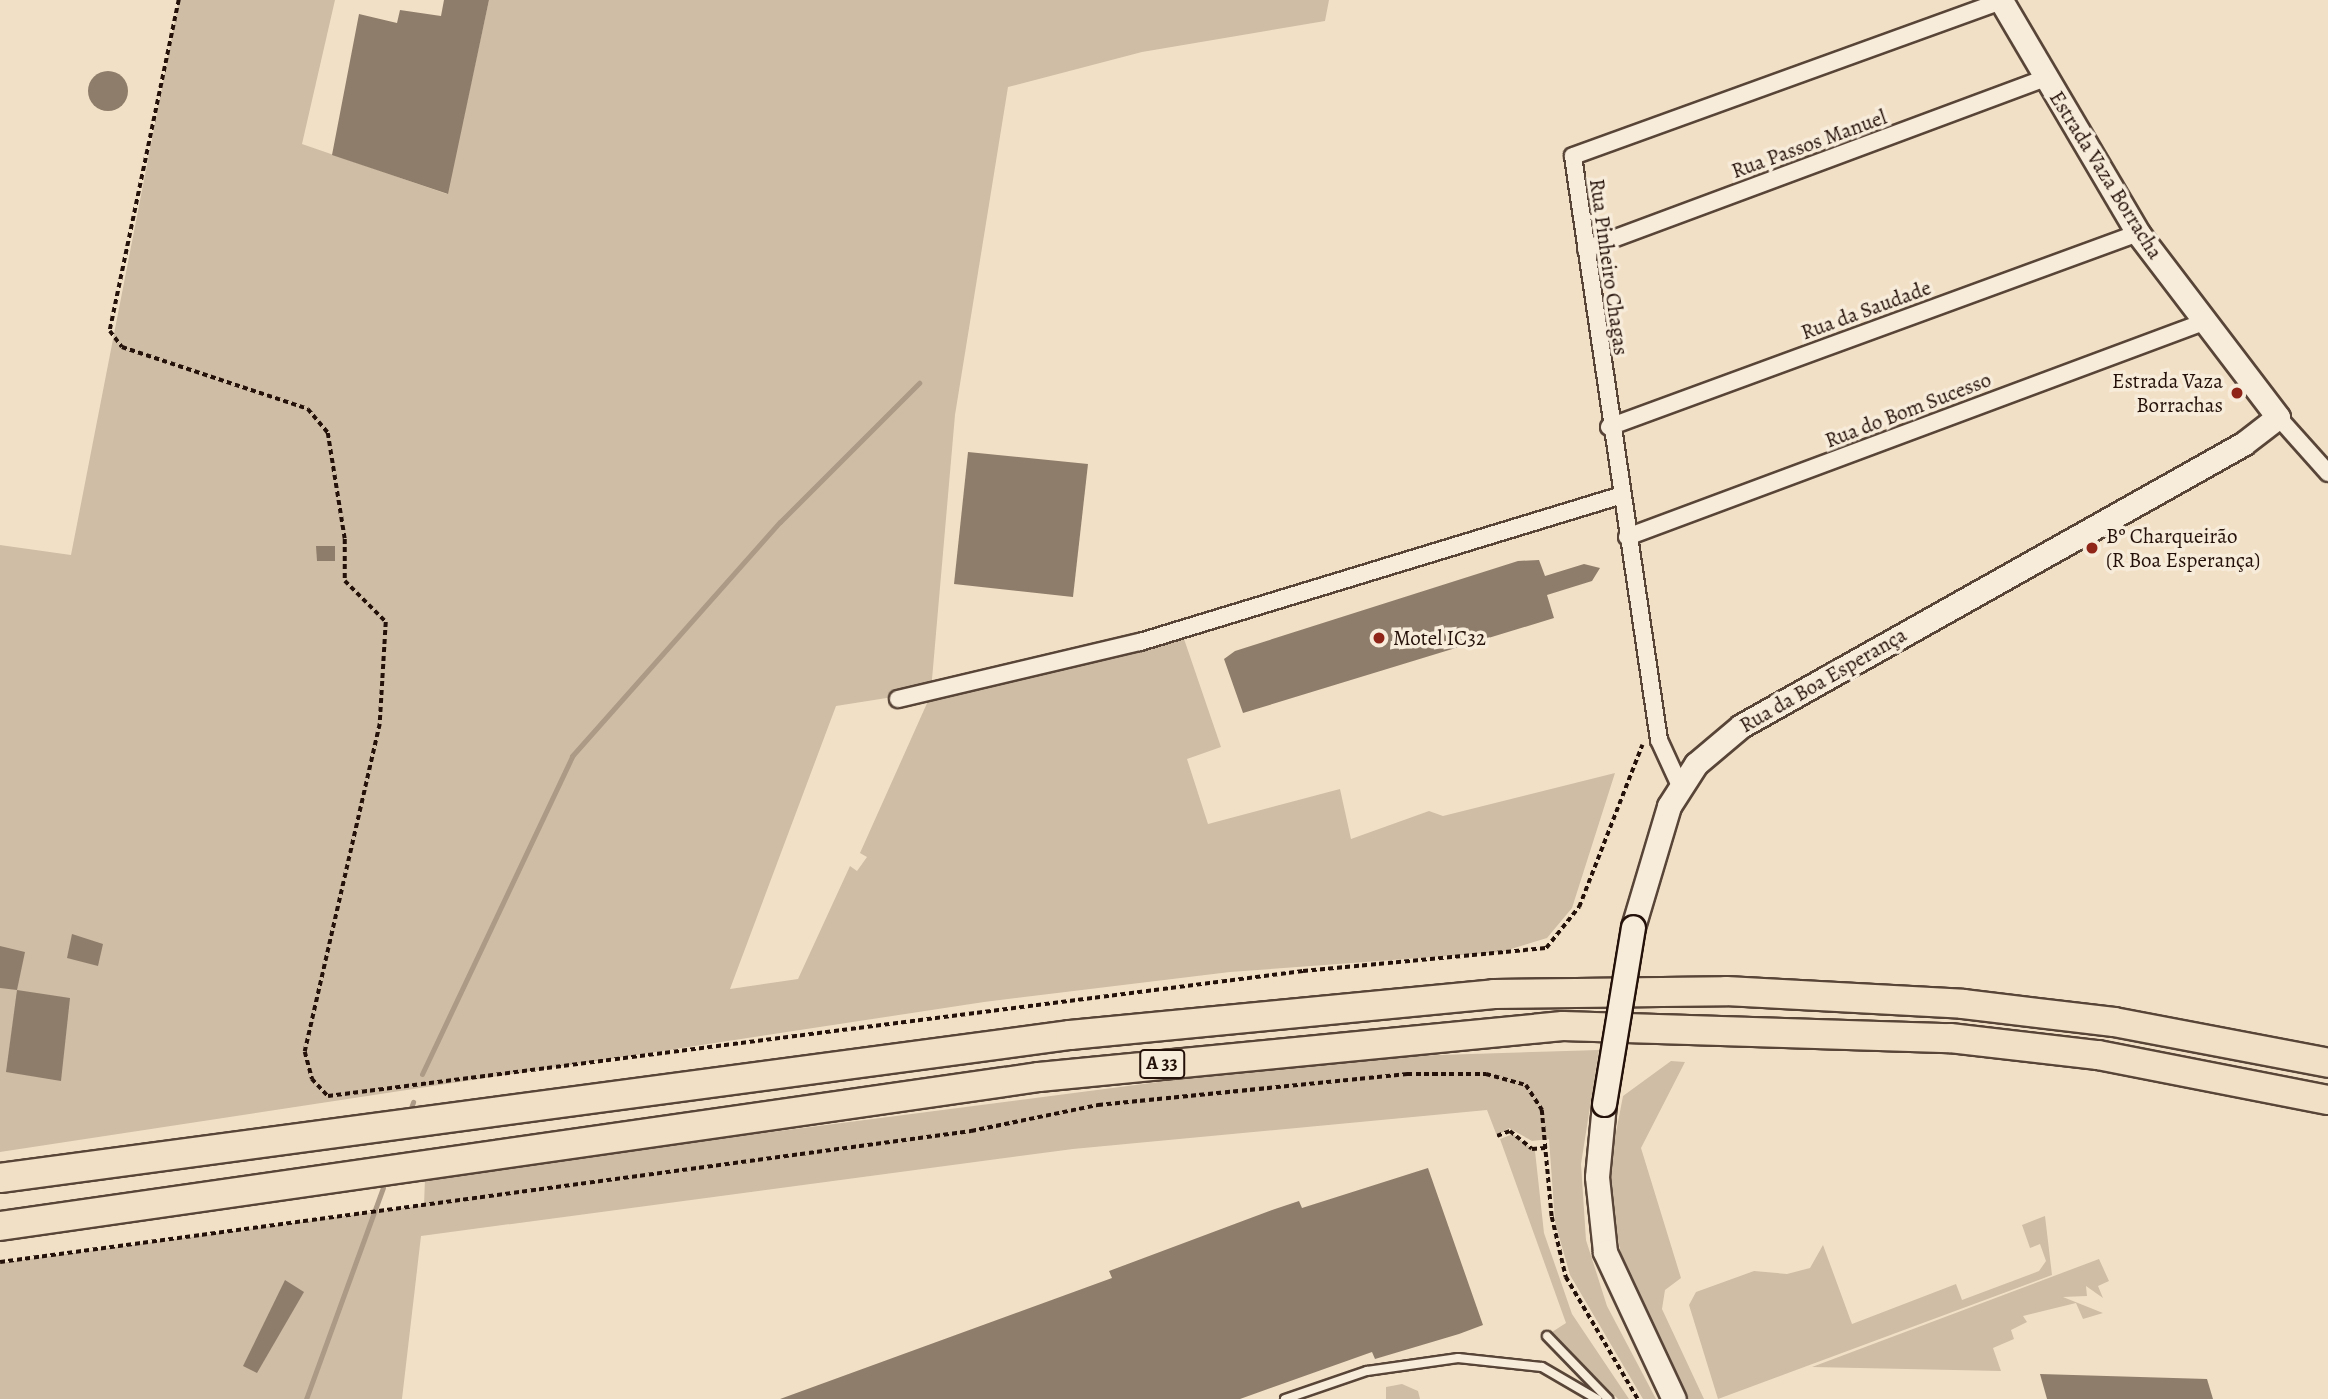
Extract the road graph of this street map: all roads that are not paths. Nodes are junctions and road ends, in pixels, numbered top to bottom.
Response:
1 (2001, 1) edge
2 (2046, 78) junction
3 (2138, 233) junction
4 (1586, 249) junction
5 (2204, 321) junction
6 (2278, 416) junction
7 (1609, 427) junction
8 (2328, 472) edge
9 (1619, 496) junction
10 (1628, 537) junction
11 (898, 699) dead end
12 (1681, 788) junction
13 (2328, 1063) edge
14 (2328, 1100) edge
15 (0, 1178) edge
16 (0, 1226) edge
17 (1548, 1336) dead end
18 (1285, 1399) edge
19 (1597, 1399) edge
20 (1608, 1399) edge
21 (1675, 1399) edge

1 - 2 street, Estrada Vaza Borracha
1 - 4 street, Rua Pinheiro Chagas
2 - 3 street, Estrada Vaza Borracha
2 - 4 street, Rua Passos Manuel
3 - 5 street, Estrada Vaza Borracha
3 - 7 street, Rua da Saudade
4 - 7 street, Rua Pinheiro Chagas
5 - 6 street, Estrada Vaza Borracha
5 - 10 street, Rua do Bom Sucesso
6 - 8 street, Estrada Vaza Borracha
6 - 12 street, Rua da Boa Esperança
7 - 9 street, Rua Pinheiro Chagas
9 - 10 street, Rua Pinheiro Chagas
9 - 11 street
10 - 12 street, Rua Pinheiro Chagas
12 - 21 street, Rua da Boa Esperança, bridge
13 - 15 highway, A 33
14 - 16 highway, A 33
17 - 20 lane
18 - 19 lane

